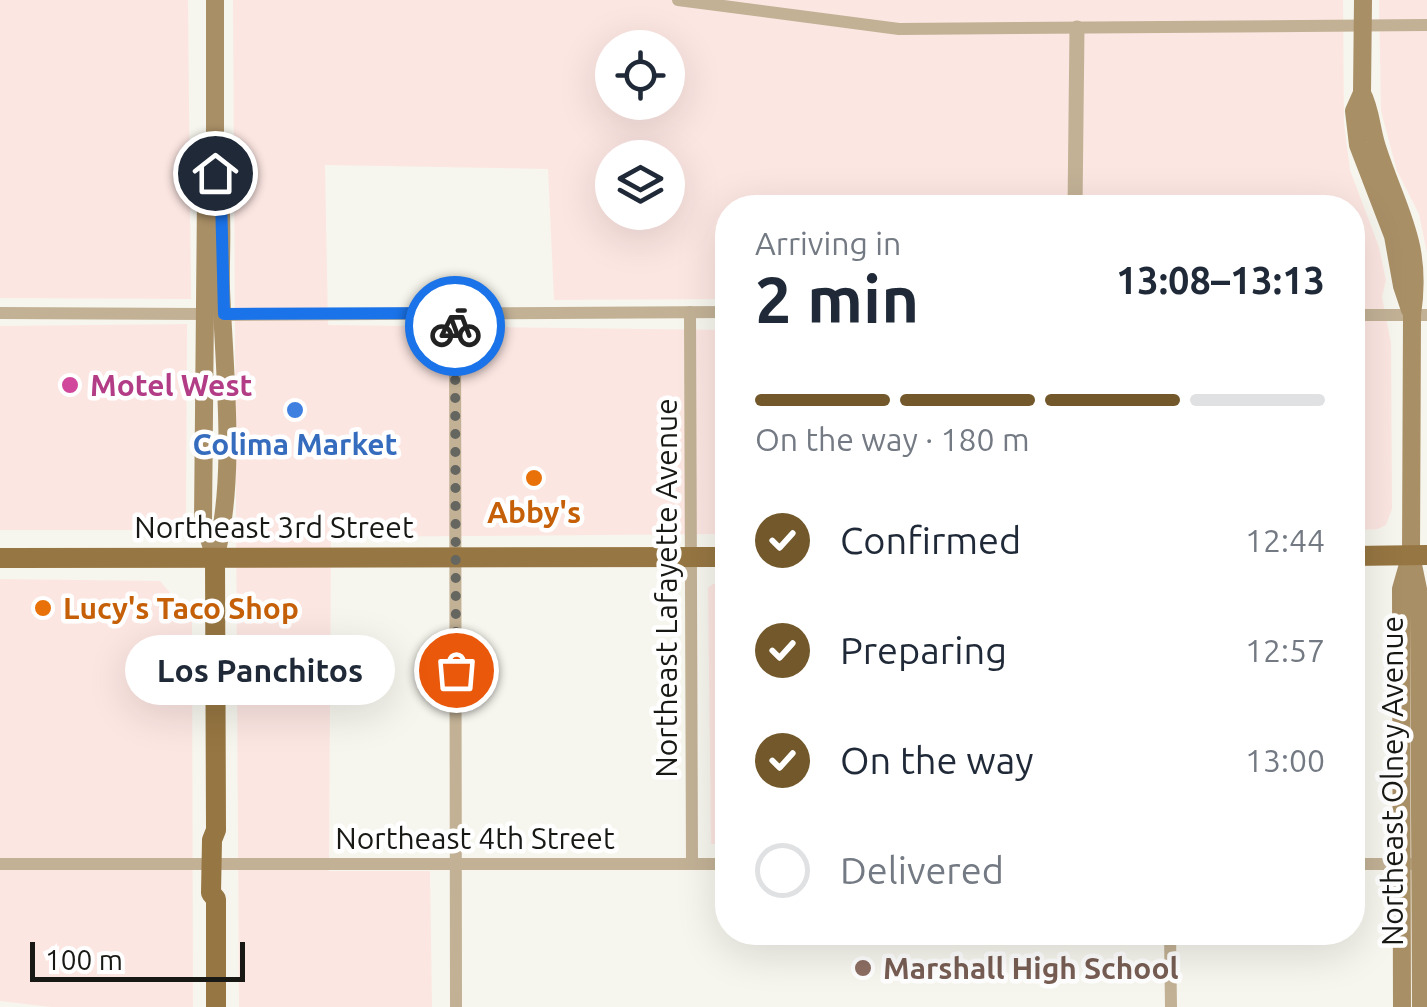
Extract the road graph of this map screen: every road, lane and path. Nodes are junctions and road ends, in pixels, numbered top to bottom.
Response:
1 (216, 0) edge
2 (678, 0) edge
3 (1363, 0) edge
4 (1427, 25) edge
5 (1364, 26) junction
6 (1077, 28) junction
7 (1075, 195) edge
8 (455, 289) dead end
9 (690, 312) junction
10 (715, 312) edge
11 (0, 313) edge
12 (455, 313) junction
13 (214, 314) junction
14 (1365, 315) edge
15 (1419, 315) edge
16 (715, 556) edge
17 (1365, 556) edge
18 (1419, 556) edge
19 (455, 557) junction
20 (690, 557) junction
21 (0, 558) edge
22 (215, 558) junction
23 (456, 862) junction
24 (0, 864) edge
25 (217, 864) junction
26 (692, 864) junction
27 (715, 864) edge
28 (1365, 864) edge
29 (1416, 864) edge
30 (1170, 945) edge
31 (216, 1007) edge
32 (456, 1007) edge
33 (1170, 1007) edge
34 (1402, 1007) edge
35 (1420, 1007) edge

1 - 13 main road
2 - 6 street
3 - 5 main road, Northeast Olney Avenue
4 - 5 street
5 - 6 street
5 - 15 main road, Northeast Olney Avenue
6 - 7 street
8 - 12 street
9 - 10 street
9 - 12 street
9 - 20 street, Northeast Lafayette Avenue
11 - 13 street
12 - 13 street
12 - 19 street
13 - 22 main road
14 - 15 street
15 - 18 main road, Northeast Olney Avenue
16 - 20 main road, Northeast 3rd Street
17 - 18 main road
18 - 29 main road, Northeast Olney Avenue
19 - 20 main road, Northeast 3rd Street
19 - 22 main road, Northeast 3rd Street
19 - 23 street
20 - 26 street, Northeast Lafayette Avenue
21 - 22 main road, Northeast 3rd Street
22 - 25 main road
23 - 25 street, Northeast 4th Street
23 - 26 street, Northeast 4th Street
23 - 32 street
24 - 25 street, Northeast 4th Street
25 - 31 main road
26 - 27 street, Northeast 4th Street
28 - 29 street
29 - 34 main road, Northeast Olney Avenue
29 - 35 main road, Northeast Olney Avenue
30 - 33 street

